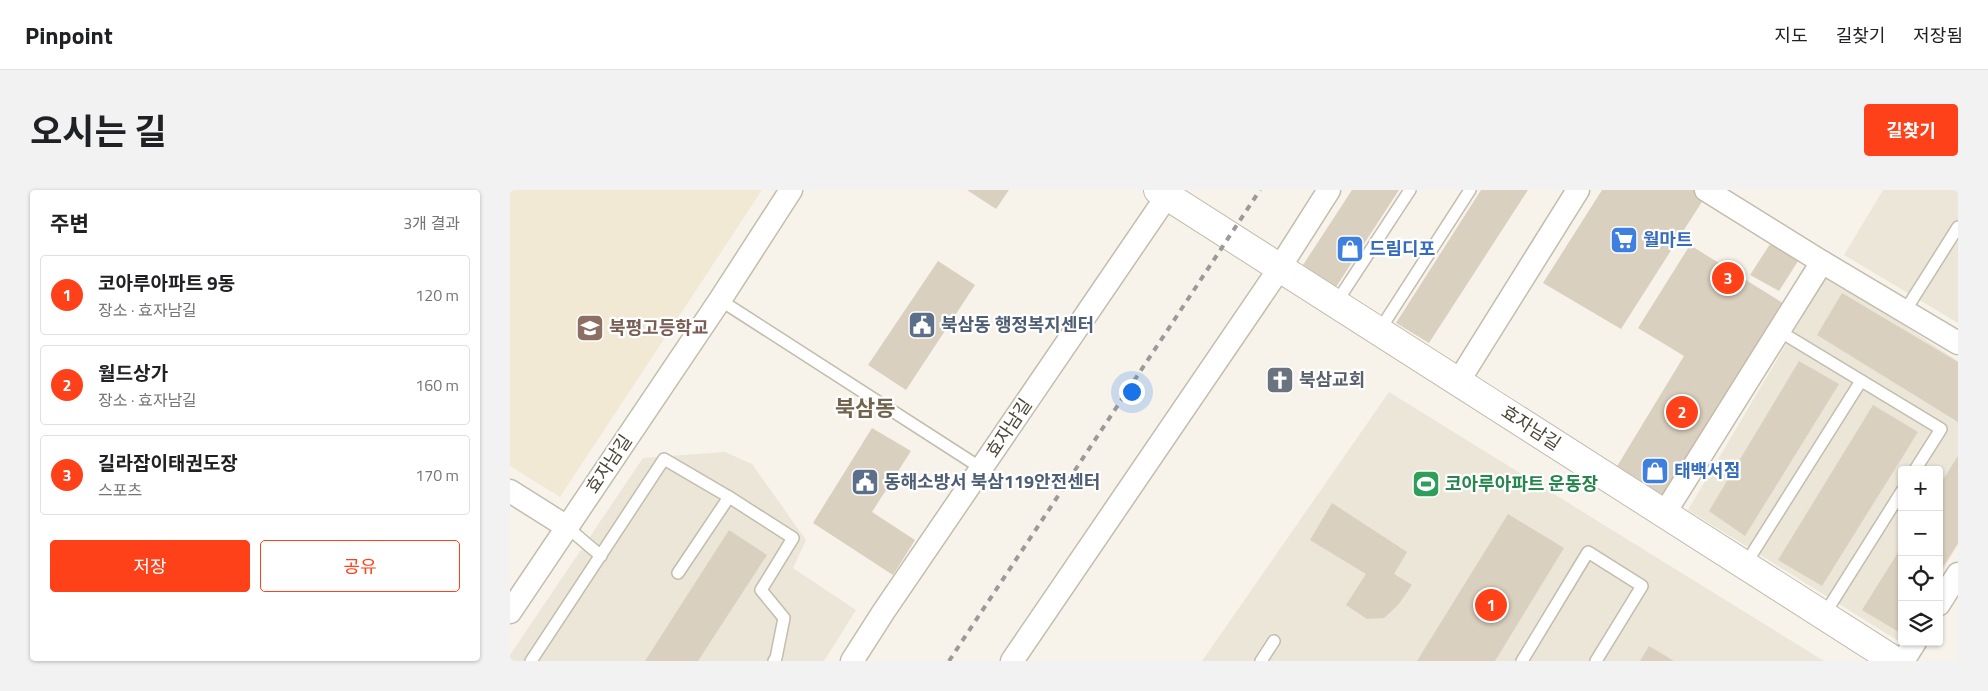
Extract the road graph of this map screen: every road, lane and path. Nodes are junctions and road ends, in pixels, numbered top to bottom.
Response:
1 (791, 190) edge
2 (1329, 190) edge
3 (1410, 190) edge
4 (1470, 190) edge
5 (1578, 190) edge
6 (1706, 190) edge
7 (1162, 193) edge
8 (1958, 228) edge
9 (1822, 262) junction
10 (1280, 268) junction
11 (720, 300) junction
12 (1336, 303) junction
13 (1905, 311) junction
14 (1779, 331) junction
15 (1380, 332) junction
16 (1958, 343) edge
17 (1861, 381) junction
18 (1458, 382) junction
19 (1918, 466) edge
20 (981, 468) junction
21 (510, 491) edge
22 (729, 497) junction
23 (1898, 497) edge
24 (1664, 514) junction
25 (567, 527) junction
26 (601, 556) junction
27 (1745, 565) junction
28 (678, 574) dead end
29 (1958, 574) edge
30 (1941, 601) edge
31 (510, 612) edge
32 (1824, 616) junction
33 (1274, 640) dead end
34 (1912, 646) edge
35 (531, 661) edge
36 (774, 661) edge
37 (852, 661) edge
38 (1012, 661) edge
39 (1261, 661) edge
40 (1522, 661) edge
41 (1596, 661) edge
42 (1895, 661) edge
43 (1903, 661) edge

1 - 11 street, 효자남길
2 - 10 street
3 - 12 lane
4 - 15 lane
5 - 18 street
6 - 9 street
7 - 10 street, 효자남길
7 - 20 street, 효자남길
8 - 13 lane
9 - 13 street
9 - 14 street
10 - 12 street, 효자남길
10 - 38 street
11 - 20 lane
11 - 25 street, 효자남길
12 - 15 street, 효자남길
13 - 16 street
14 - 17 lane
14 - 24 street
15 - 18 street, 효자남길
17 - 19 lane
17 - 27 lane
18 - 24 street, 효자남길
20 - 37 street, 효자남길
21 - 25 street
22 - 26 lane
22 - 28 lane
22 - 36 lane
23 - 32 lane
24 - 27 street, 효자남길
25 - 26 lane
25 - 31 street, 효자남길
26 - 35 lane
27 - 32 street, 효자남길
29 - 30 street
32 - 42 street, 효자남길
33 - 39 lane
34 - 43 street
40 - 41 lane

